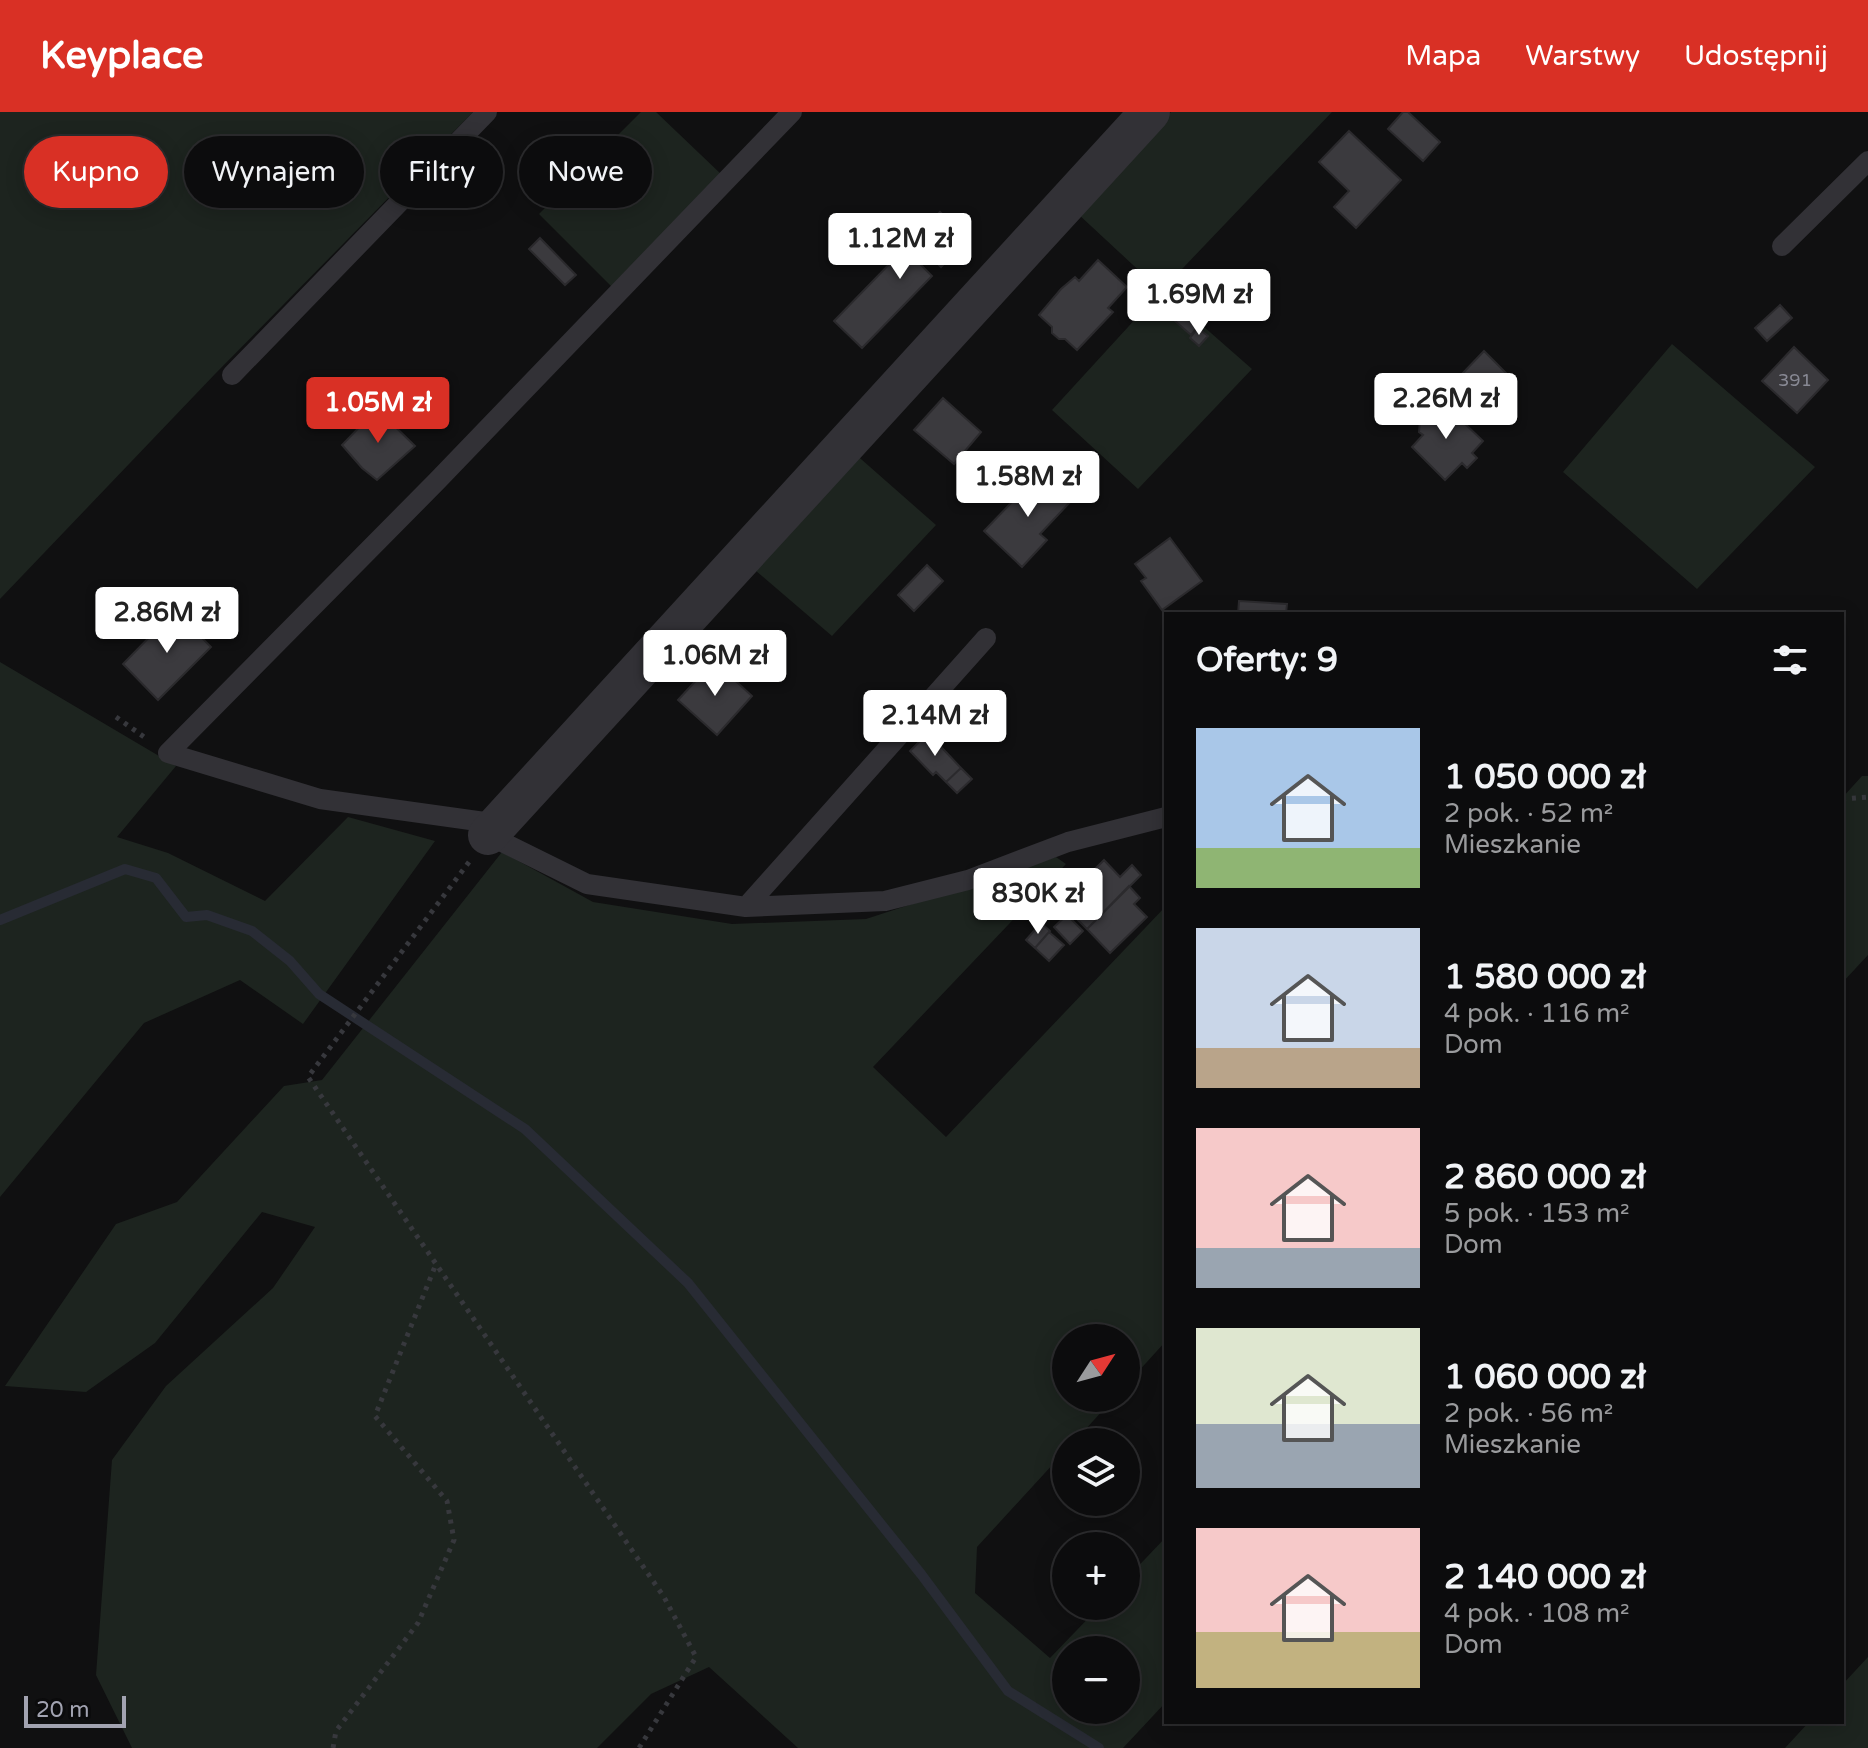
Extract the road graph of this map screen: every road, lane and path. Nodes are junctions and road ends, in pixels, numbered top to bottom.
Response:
1 (487, 112) edge
2 (792, 112) edge
3 (1150, 112) edge
4 (1868, 161) edge
5 (1782, 246) dead end
6 (232, 375) dead end
7 (986, 638) dead end
8 (116, 717) dead end
9 (168, 753) junction
10 (1868, 797) edge
11 (1844, 799) edge
12 (1164, 818) edge
13 (494, 830) junction
14 (746, 907) junction
15 (436, 1264) junction
16 (333, 1748) edge
17 (639, 1748) edge

1 - 6 lane
2 - 9 lane
3 - 13 street
4 - 5 lane
7 - 14 lane
8 - 9 path
9 - 13 lane
10 - 11 path
12 - 14 lane
13 - 14 lane
13 - 15 path
15 - 16 path
15 - 17 path

